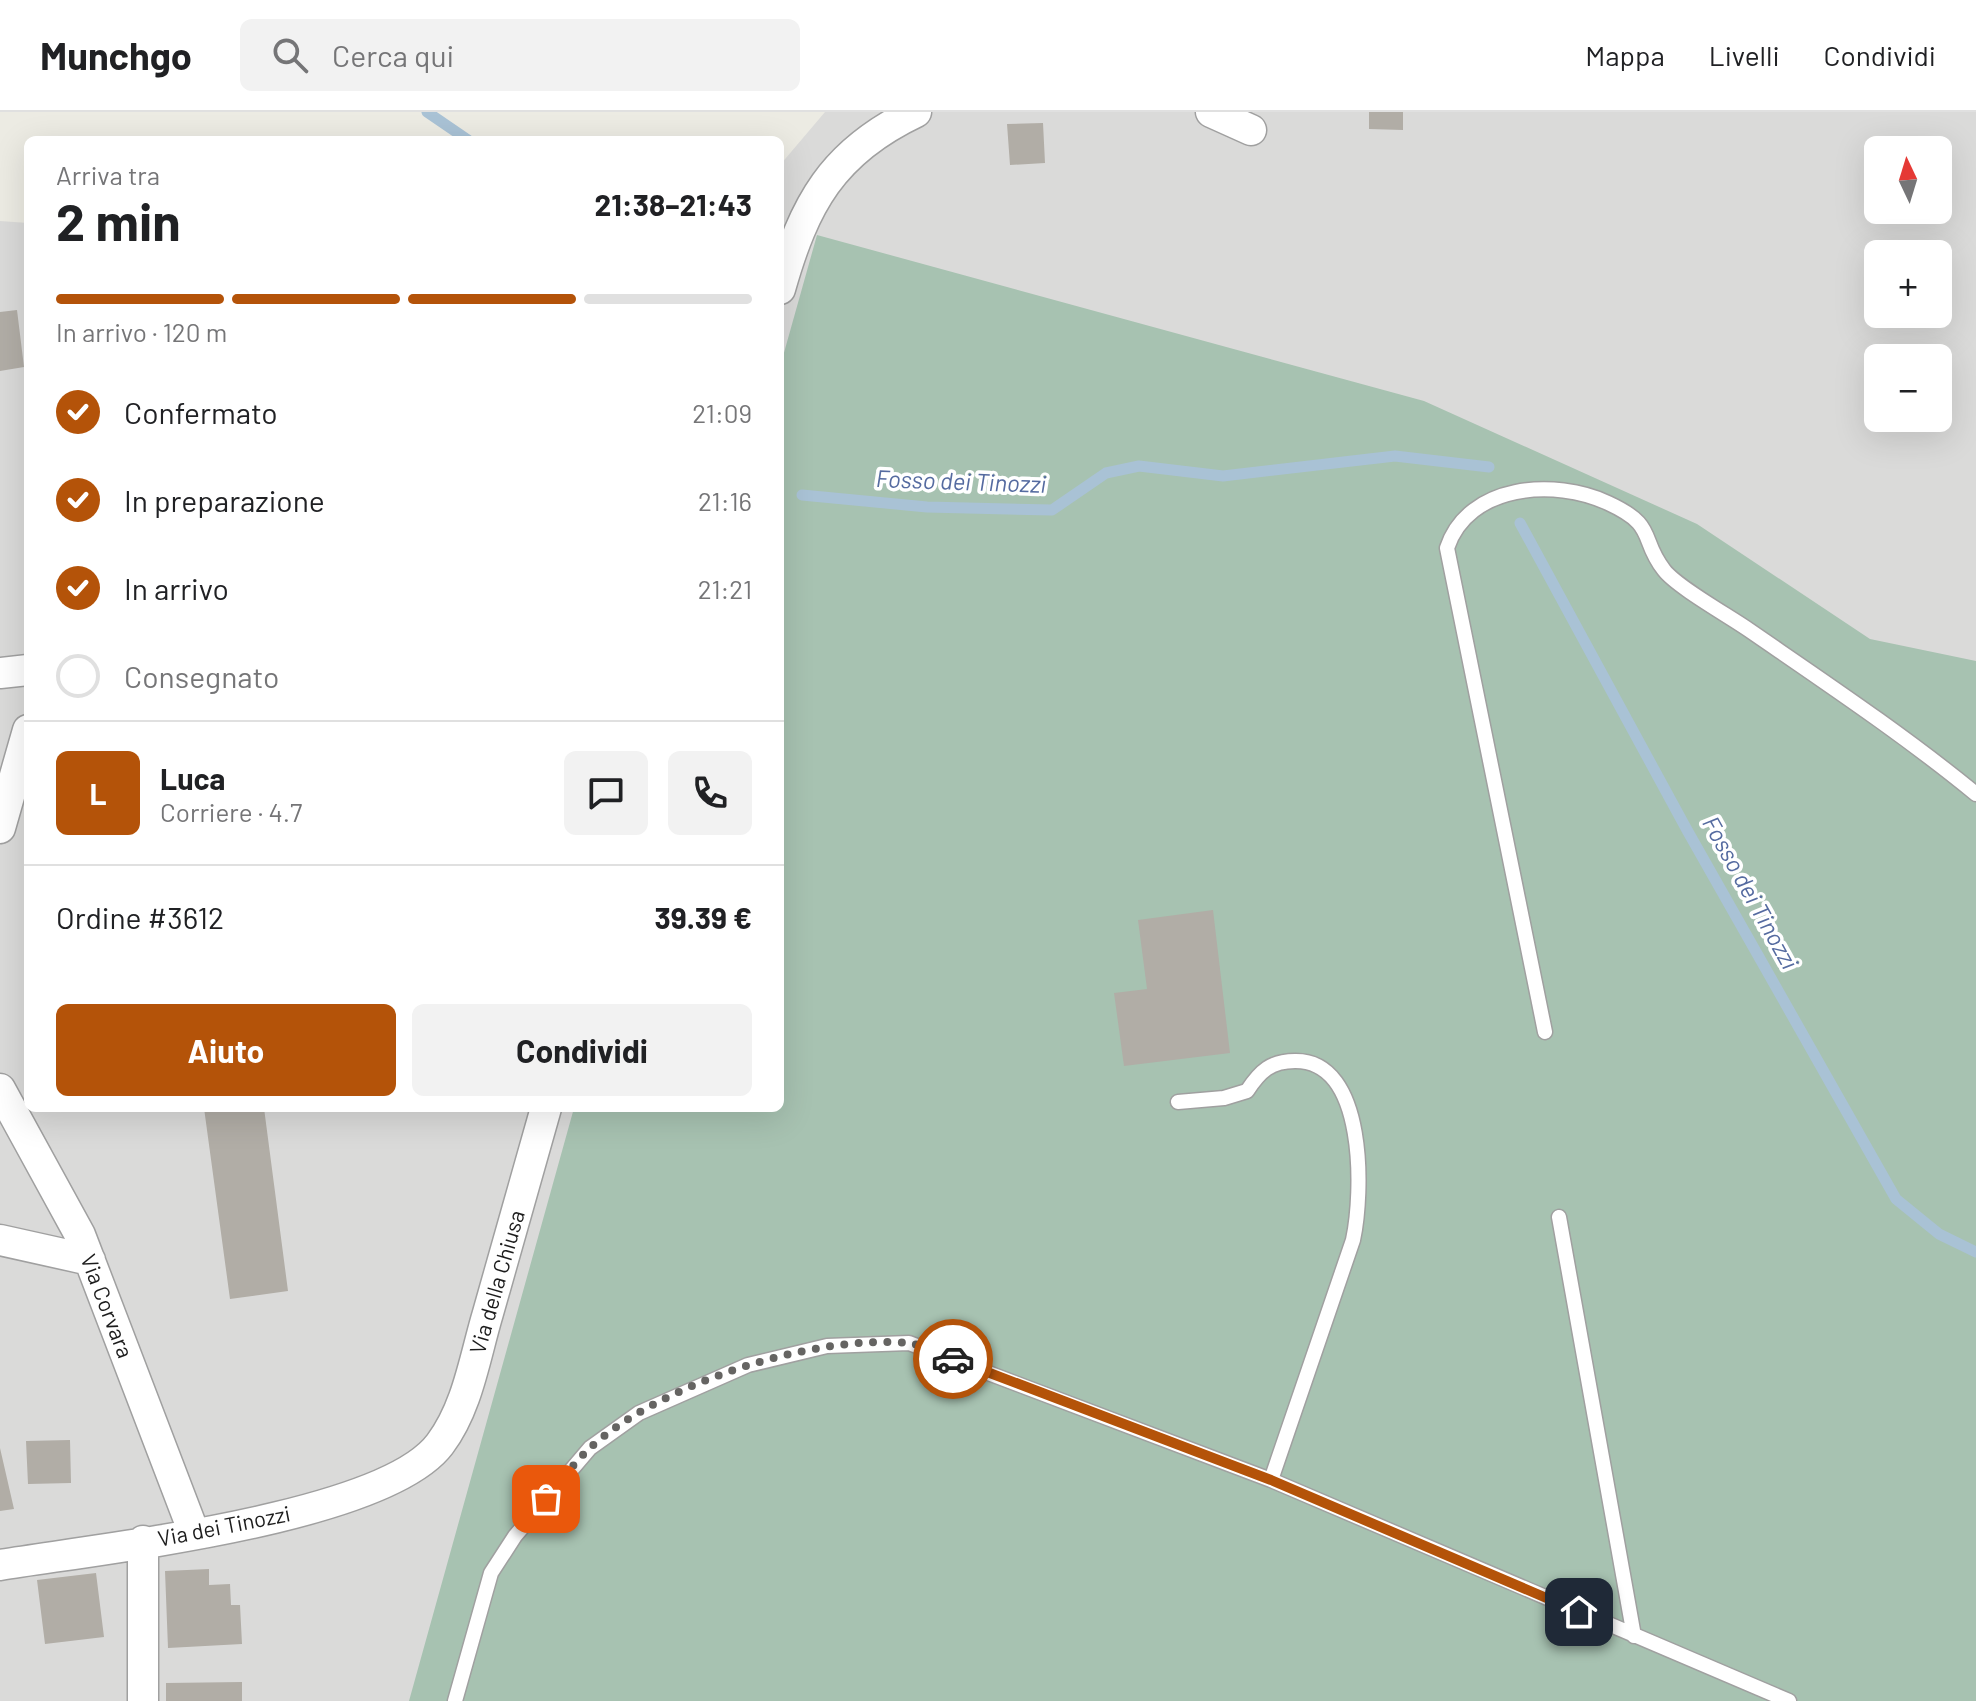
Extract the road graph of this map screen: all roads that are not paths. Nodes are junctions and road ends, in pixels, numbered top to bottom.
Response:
1 (916, 112) edge
2 (1211, 112) edge
3 (1251, 130) dead end
4 (784, 276) edge
5 (24, 670) edge
6 (0, 673) edge
7 (24, 744) edge
8 (1976, 794) edge
9 (0, 828) edge
10 (1545, 1032) dead end
11 (0, 1089) edge
12 (1178, 1102) dead end
13 (545, 1112) edge
14 (1559, 1217) dead end
15 (0, 1240) edge
16 (90, 1260) junction
17 (435, 1450) joint
18 (1271, 1480) junction
19 (194, 1533) junction
20 (143, 1541) junction
21 (0, 1565) edge
22 (1634, 1636) junction
23 (143, 1701) edge
24 (455, 1701) edge
25 (1789, 1701) edge

1 - 4 street
2 - 3 street
5 - 6 street
7 - 9 street
8 - 10 lane
11 - 16 street, Via Corvara
12 - 18 lane
13 - 17 street, Via della Chiusa
14 - 22 lane
15 - 16 street
16 - 19 street, Via Corvara
17 - 19 street, Via dei Tinozzi
18 - 22 lane
18 - 24 lane
19 - 20 street, Via dei Tinozzi
20 - 21 street, Via dei Tinozzi
20 - 23 street
22 - 25 lane

